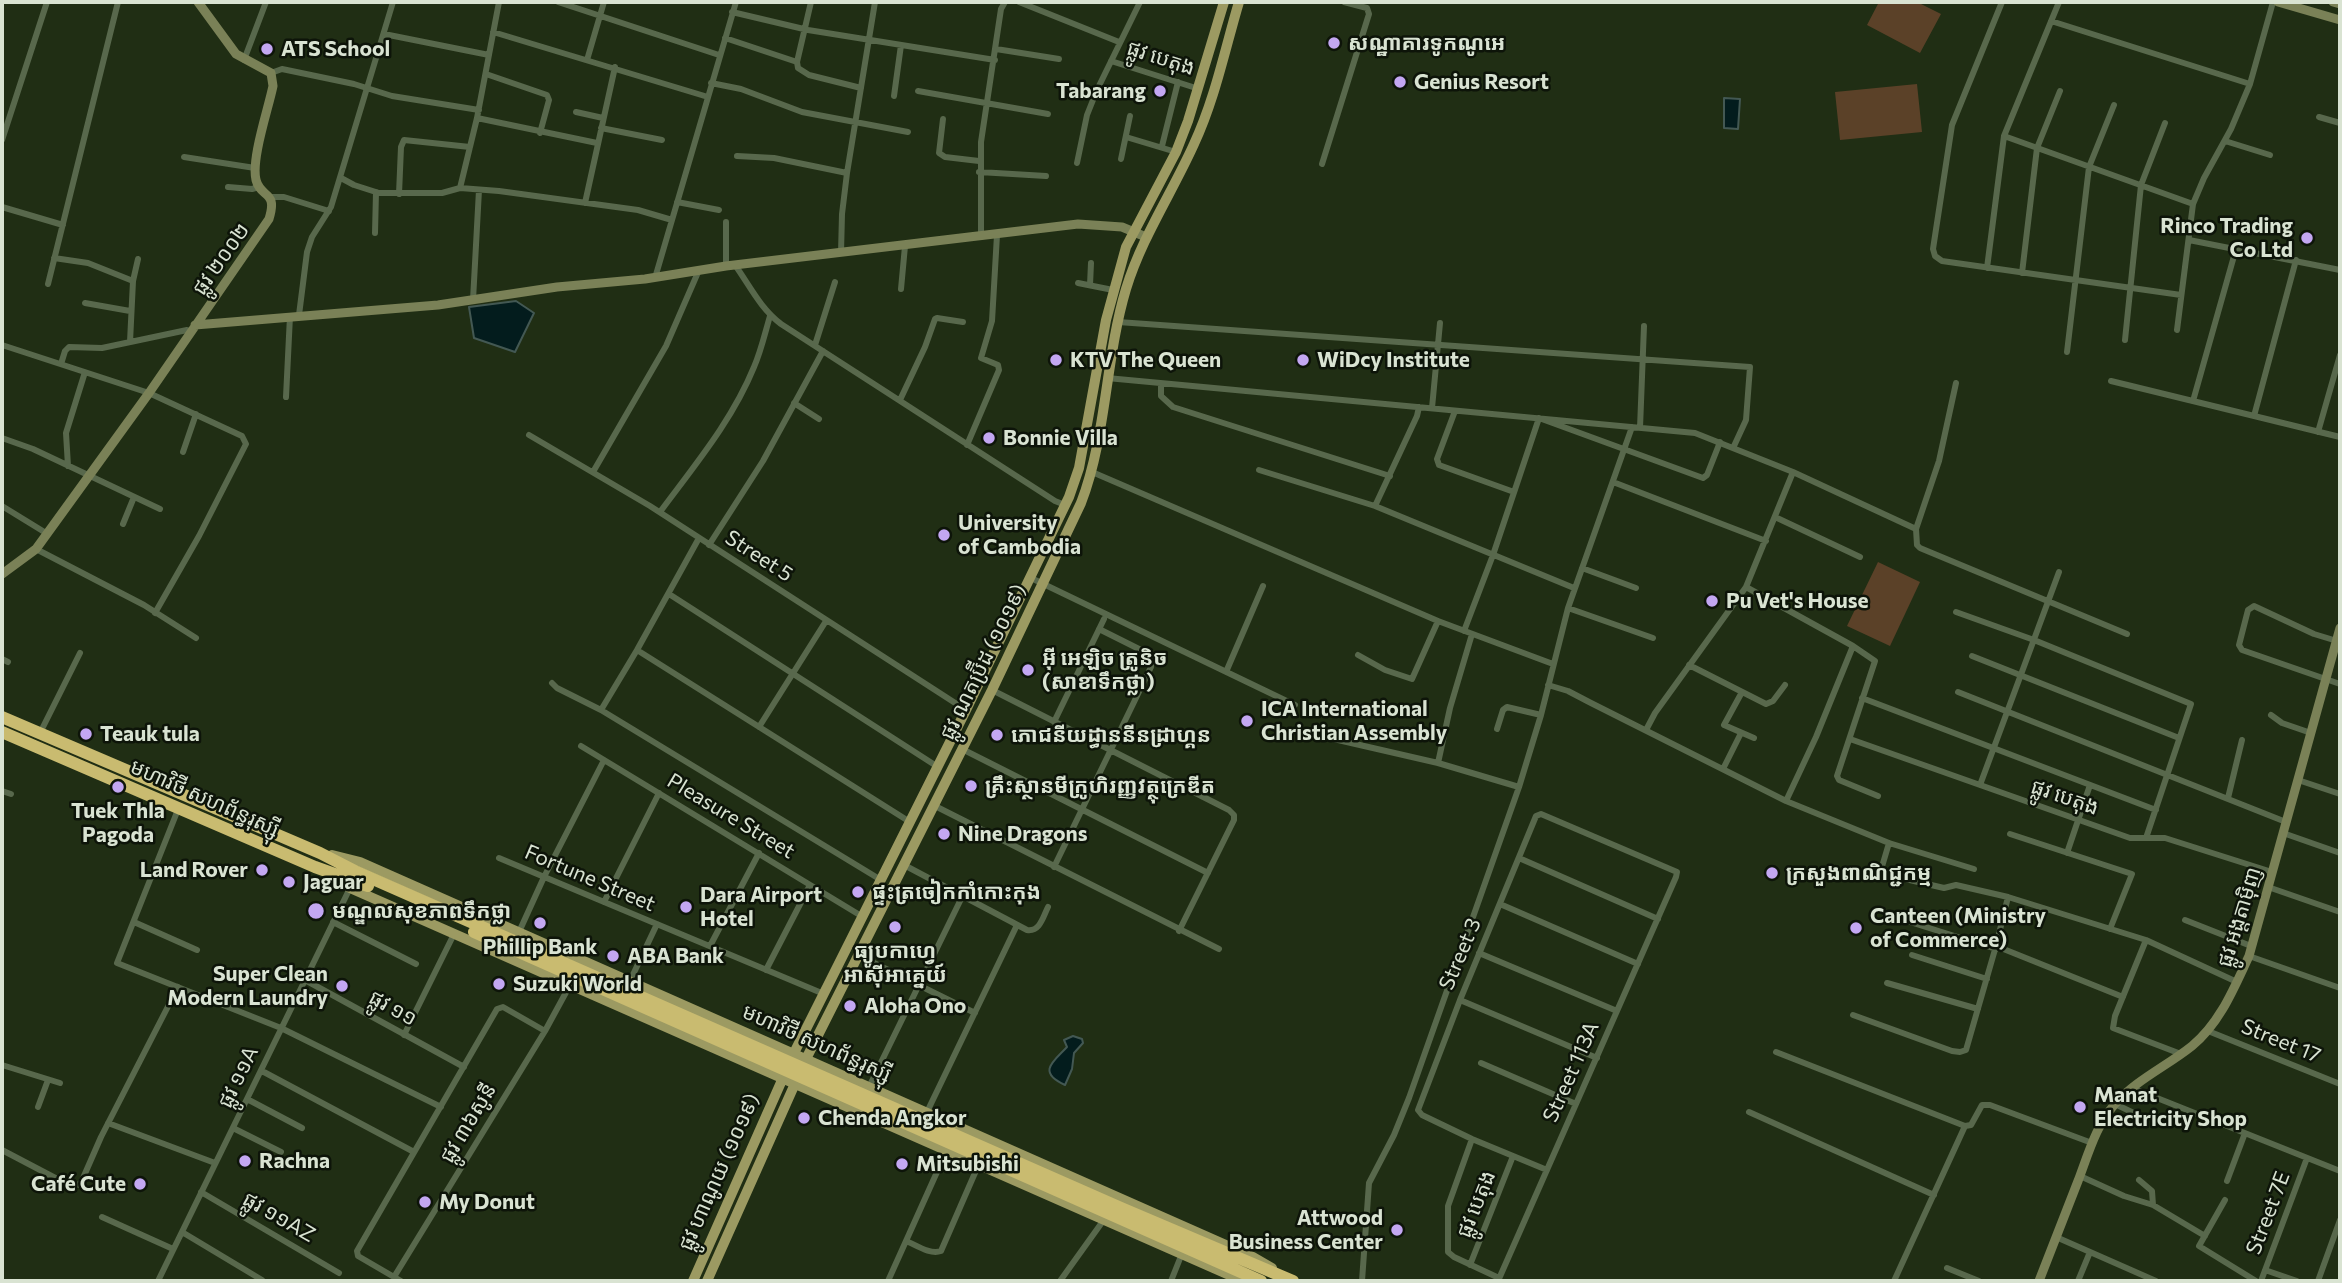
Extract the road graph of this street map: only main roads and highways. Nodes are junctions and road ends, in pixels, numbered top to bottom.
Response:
1 (1224, 2) edge
2 (1239, 2) edge
3 (2, 717) edge
4 (2, 732) edge
5 (320, 852) junction
6 (315, 867) junction
7 (469, 925) junction
8 (641, 986) junction
9 (629, 1011) junction
10 (793, 1054) junction
11 (806, 1059) junction
12 (782, 1079) junction
13 (794, 1085) junction
14 (927, 1112) junction
15 (916, 1138) junction
16 (1119, 1213) junction
17 (1290, 1280) edge
18 (692, 1281) edge
19 (706, 1281) edge
20 (1243, 1281) edge
21 (1261, 1281) edge

1 - 10 main road, ផ្លូវ ណតប្រ៊ីដ (១០១៩)
2 - 11 main road, ផ្លូវ ណតប្រ៊ីដ (១០១៩)
3 - 5 highway, មហាវិថី សហព័ន្ធរុស្ស៊ី
4 - 6 highway, មហាវិថី សហព័ន្ធរុស្ស៊ី
5 - 7 highway, មហាវិថី សហព័ន្ធរុស្ស៊ី
5 - 8 main road, មហាវិថី សហព័ន្ធរុស្ស៊ី
6 - 7 highway, មហាវិថី សហព័ន្ធរុស្ស៊ី
6 - 9 main road, មហាវិថី សហព័ន្ធរុស្ស៊ី
7 - 16 highway
8 - 9 main road
8 - 10 main road, មហាវិថី សហព័ន្ធរុស្ស៊ី
9 - 12 main road, មហាវិថី សហព័ន្ធរុស្ស៊ី
10 - 11 main road, មហាវិថី សហព័ន្ធរុស្ស៊ី
10 - 12 main road, ផ្លូវ ណតប្រ៊ីដ (១០១៩)
11 - 13 main road, ផ្លូវ ណតប្រ៊ីដ (១០១៩)
11 - 14 main road, មហាវិថី សហព័ន្ធរុស្ស៊ី
12 - 13 main road, មហាវិថី សហព័ន្ធរុស្ស៊ី
12 - 18 main road, ផ្លូវ ហាណូយ (១០១៩)
13 - 15 main road, មហាវិថី សហព័ន្ធរុស្ស៊ី
13 - 19 main road, ផ្លូវ ហាណូយ (១០១៩)
14 - 15 main road
14 - 17 main road, មហាវិថី សហព័ន្ធរុស្ស៊ី
15 - 20 main road, មហាវិថី សហព័ន្ធរុស្ស៊ី
16 - 17 highway
16 - 21 highway

